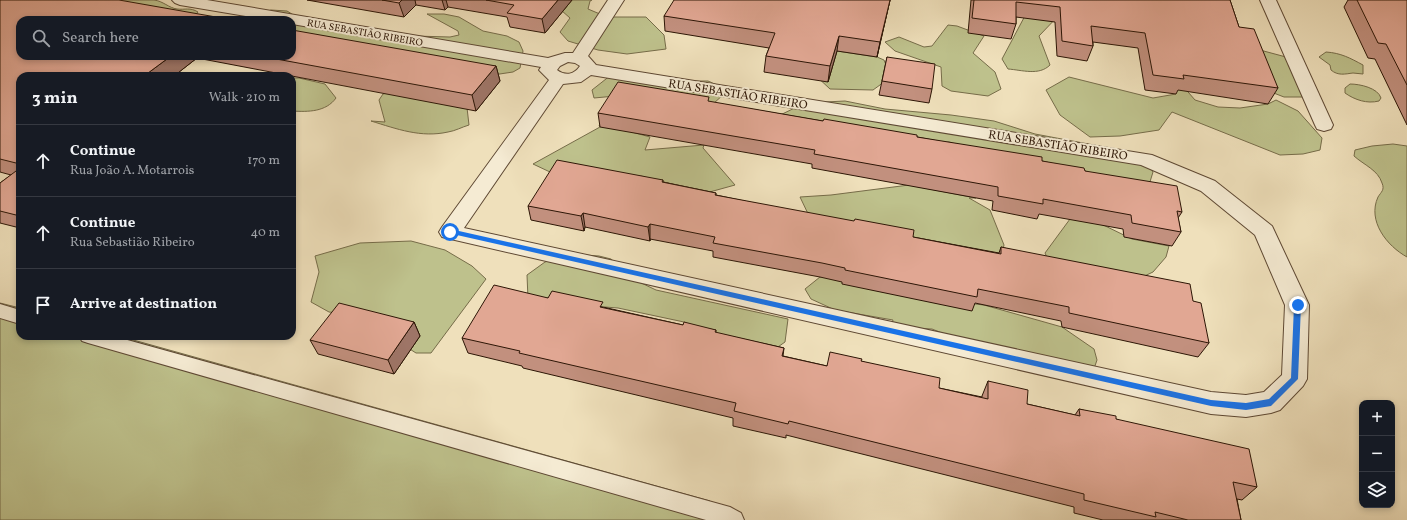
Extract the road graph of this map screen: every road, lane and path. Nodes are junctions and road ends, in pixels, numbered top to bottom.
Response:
1 (180, 0) edge
2 (265, 0) edge
3 (616, 0) edge
4 (1268, 0) edge
5 (249, 12) junction
6 (270, 16) edge
7 (296, 21) edge
8 (582, 64) junction
9 (555, 71) junction
10 (1324, 125) dead end
11 (0, 311) edge
12 (16, 316) edge
13 (102, 340) edge
14 (734, 520) edge

1 - 5 street, RUA SEBASTIÃO RIBEIRO
2 - 5 street
3 - 8 street
4 - 10 street
5 - 6 street, RUA SEBASTIÃO RIBEIRO
7 - 9 street, RUA SEBASTIÃO RIBEIRO
8 - 9 street, RUA SEBASTIÃO RIBEIRO
8 - 9 street, RUA SEBASTIÃO RIBEIRO
11 - 12 lane
13 - 14 lane

